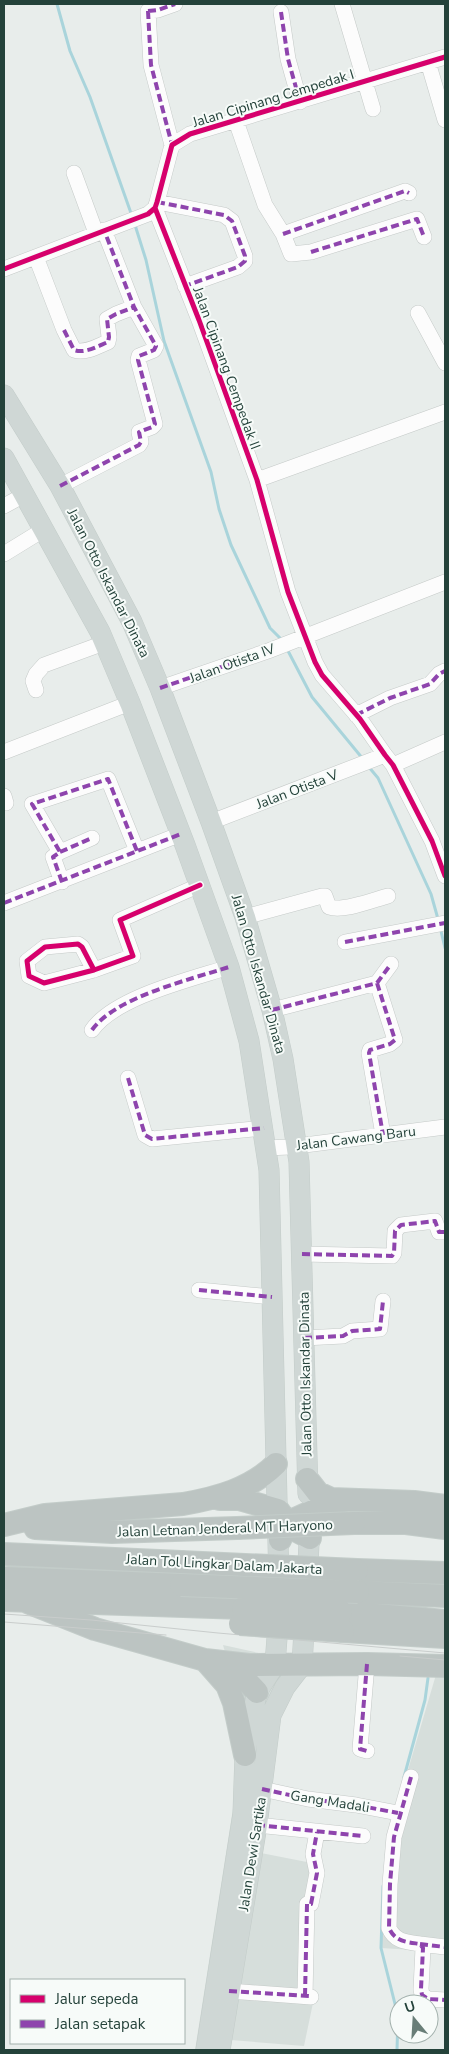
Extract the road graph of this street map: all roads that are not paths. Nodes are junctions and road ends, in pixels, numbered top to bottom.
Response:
1 (175, 4) edge
2 (342, 4) edge
3 (145, 7) edge
4 (281, 12) dead end
5 (445, 57) edge
6 (428, 62) junction
7 (365, 82) junction
8 (300, 102) junction
9 (373, 109) dead end
10 (445, 120) edge
11 (236, 121) junction
12 (172, 146) junction
13 (74, 173) dead end
14 (409, 193) dead end
15 (156, 205) junction
16 (105, 230) junction
17 (283, 234) junction
18 (424, 237) dead end
19 (36, 257) junction
20 (4, 269) edge
21 (185, 286) junction
22 (134, 307) junction
23 (418, 313) dead end
24 (445, 362) edge
25 (4, 395) edge
26 (445, 412) edge
27 (4, 458) edge
28 (257, 480) junction
29 (60, 486) junction
30 (24, 495) junction
31 (4, 506) edge
32 (43, 530) junction
33 (4, 554) edge
34 (445, 582) edge
35 (304, 635) junction
36 (104, 642) junction
37 (445, 671) edge
38 (160, 688) junction
39 (36, 690) dead end
40 (130, 703) junction
41 (356, 715) junction
42 (445, 742) edge
43 (4, 752) edge
44 (389, 760) junction
45 (211, 822) junction
46 (181, 834) junction
47 (92, 838) dead end
48 (137, 851) junction
49 (60, 852) junction
50 (445, 876) edge
51 (62, 882) junction
52 (200, 885) junction
53 (388, 896) dead end
54 (4, 903) edge
55 (245, 917) junction
56 (438, 924) edge
57 (345, 942) dead end
58 (391, 964) dead end
59 (229, 967) junction
60 (94, 970) dead end
61 (378, 983) junction
62 (272, 1010) junction
63 (92, 1030) dead end
64 (128, 1078) dead end
65 (445, 1127) edge
66 (264, 1128) junction
67 (383, 1135) junction
68 (298, 1145) junction
69 (266, 1148) junction
70 (445, 1232) edge
71 (302, 1254) junction
72 (199, 1290) dead end
73 (272, 1298) junction
74 (383, 1301) dead end
75 (304, 1338) junction
76 (276, 1464) junction
77 (307, 1479) junction
78 (204, 1500) junction
79 (343, 1501) junction
80 (445, 1506) edge
81 (309, 1512) junction
82 (282, 1525) junction
83 (4, 1526) edge
84 (445, 1528) edge
85 (310, 1538) junction
86 (4, 1554) edge
87 (445, 1573) edge
88 (4, 1578) edge
89 (445, 1596) edge
90 (14, 1600) edge
91 (445, 1620) edge
92 (342, 1621) junction
93 (445, 1637) edge
94 (205, 1660) junction
95 (230, 1663) junction
96 (275, 1664) junction
97 (367, 1664) junction
98 (302, 1665) junction
99 (445, 1666) edge
100 (257, 1692) junction
101 (367, 1751) dead end
102 (245, 1755) junction
103 (411, 1777) dead end
104 (262, 1789) junction
105 (395, 1813) dead end
106 (257, 1825) junction
107 (317, 1832) junction
108 (363, 1836) dead end
109 (420, 1944) junction
110 (445, 1946) edge
111 (229, 1991) junction
112 (445, 2000) edge
113 (206, 2050) edge
114 (220, 2050) edge

1 - 3 street
2 - 7 street
3 - 12 street
4 - 8 street
5 - 6 street, Jalan Cipinang Cempedak I
6 - 7 street, Jalan Cipinang Cempedak I
6 - 10 street
7 - 8 street, Jalan Cipinang Cempedak I
7 - 9 street
8 - 11 street, Jalan Cipinang Cempedak I
11 - 12 street, Jalan Cipinang Cempedak I
11 - 17 street, Jalan Cipinang Cempedak I
12 - 15 street
13 - 16 street
14 - 17 street
15 - 16 street
15 - 21 street, Jalan Cipinang Cempedak II
15 - 21 street
16 - 19 street
16 - 22 street
17 - 18 street, Jalan Cipinang Cempedak I
19 - 20 street
19 - 22 street
21 - 28 street, Jalan Cipinang Cempedak II
22 - 29 street
23 - 24 street
25 - 29 main road, Jalan Otto Iskandar Dinata
26 - 28 street
27 - 30 main road, Jalan Otto Iskandar Dinata
28 - 35 street, Jalan Cipinang Cempedak II
29 - 38 main road, Jalan Otto Iskandar Dinata
30 - 31 street
30 - 32 main road, Jalan Otto Iskandar Dinata
32 - 33 street
32 - 36 main road, Jalan Otto Iskandar Dinata
34 - 35 street, Jalan Otista IV
35 - 38 street, Jalan Otista IV
35 - 41 street, Jalan Cipinang Cempedak II
36 - 39 street
36 - 40 main road, Jalan Otto Iskandar Dinata
37 - 41 street
38 - 45 main road, Jalan Otto Iskandar Dinata
40 - 43 street
40 - 46 main road, Jalan Otto Iskandar Dinata
41 - 44 street, Jalan Cipinang Cempedak II
42 - 44 street, Jalan Otista V
44 - 45 street, Jalan Otista V
44 - 50 street, Jalan Cipinang Cempedak II
45 - 55 main road, Jalan Otto Iskandar Dinata
46 - 48 street
46 - 52 main road, Jalan Otto Iskandar Dinata
47 - 49 street
48 - 49 street
48 - 51 street
49 - 51 street
51 - 54 street
52 - 59 main road, Jalan Otto Iskandar Dinata
52 - 60 street
53 - 55 street
55 - 62 main road, Jalan Otto Iskandar Dinata
56 - 57 street
58 - 61 street
59 - 63 street
59 - 66 main road, Jalan Otto Iskandar Dinata
61 - 62 street
61 - 67 street
62 - 68 main road, Jalan Otto Iskandar Dinata
64 - 66 street
65 - 67 street, Jalan Cawang Baru
66 - 69 main road, Jalan Otto Iskandar Dinata
67 - 68 street, Jalan Cawang Baru
68 - 69 street, Jalan Cawang Baru
68 - 71 main road, Jalan Otto Iskandar Dinata
69 - 73 main road, Jalan Otto Iskandar Dinata
70 - 71 street
71 - 75 main road, Jalan Otto Iskandar Dinata
72 - 73 street
73 - 76 main road, Jalan Otto Iskandar Dinata
74 - 75 street
75 - 77 main road, Jalan Otto Iskandar Dinata
76 - 78 highway
76 - 82 main road, Jalan Otto Iskandar Dinata
77 - 79 highway
77 - 81 main road, Jalan Otto Iskandar Dinata
78 - 82 highway
78 - 83 highway
79 - 80 highway
79 - 81 highway
81 - 82 highway
81 - 85 main road, Jalan Otto Iskandar Dinata
82 - 85 highway
82 - 96 main road, Jalan Otto Iskandar Dinata
83 - 84 highway, Jalan Letnan Jenderal MT Haryono, bridge
85 - 98 main road, Jalan Otto Iskandar Dinata
86 - 87 highway, Jalan Tol Lingkar Dalam Jakarta, bridge
88 - 89 highway, Jalan Tol Lingkar Dalam Jakarta, bridge
90 - 92 highway, bridge
90 - 94 highway
91 - 92 highway
92 - 93 highway
94 - 95 highway
94 - 102 highway
95 - 96 highway
95 - 100 highway
96 - 98 highway
96 - 100 main road, Jalan Dewi Sartika
97 - 98 highway
97 - 99 highway
97 - 101 street
98 - 104 main road, Jalan Dewi Sartika
100 - 102 main road, Jalan Dewi Sartika
102 - 113 main road, Jalan Dewi Sartika
103 - 109 street
104 - 105 street, Gang Madali
104 - 106 main road, Jalan Dewi Sartika
106 - 107 street
106 - 111 main road, Jalan Dewi Sartika
107 - 108 street
107 - 111 street
109 - 110 street
109 - 112 street
111 - 114 main road, Jalan Dewi Sartika

